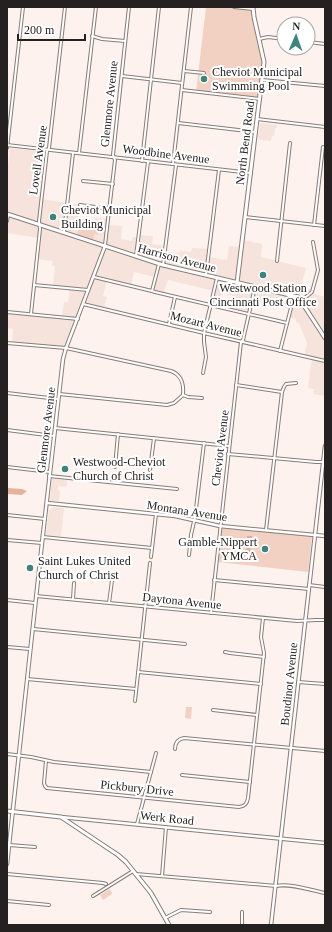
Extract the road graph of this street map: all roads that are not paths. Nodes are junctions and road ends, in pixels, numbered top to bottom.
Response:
1 (23, 7) edge
2 (65, 7) edge
3 (96, 7) edge
4 (129, 7) edge
5 (159, 7) edge
6 (191, 7) edge
7 (234, 7) edge
8 (253, 8) edge
9 (92, 36) junction
10 (276, 38) edge
11 (259, 39) junction
12 (125, 41) junction
13 (184, 71) junction
14 (204, 72) dead end
15 (122, 76) junction
16 (151, 79) junction
17 (262, 80) junction
18 (182, 83) junction
19 (325, 86) edge
20 (182, 90) junction
21 (260, 99) junction
22 (257, 119) junction
23 (178, 122) junction
24 (325, 127) edge
25 (256, 132) junction
26 (290, 143) dead end
27 (7, 145) edge
28 (323, 147) dead end
29 (7, 148) edge
30 (48, 150) junction
31 (73, 153) junction
32 (79, 153) junction
33 (115, 158) junction
34 (142, 161) junction
35 (148, 162) junction
36 (174, 164) junction
37 (219, 170) junction
38 (251, 173) junction
39 (83, 181) dead end
40 (113, 184) junction
41 (80, 205) dead end
42 (110, 209) junction
43 (7, 214) edge
44 (245, 218) junction
45 (7, 222) edge
46 (281, 222) junction
47 (40, 224) junction
48 (314, 225) junction
49 (325, 226) edge
50 (64, 232) junction
51 (313, 242) dead end
52 (105, 246) junction
53 (136, 256) junction
54 (277, 261) dead end
55 (159, 264) junction
56 (163, 265) junction
57 (206, 275) junction
58 (93, 277) junction
59 (217, 278) junction
60 (237, 283) junction
61 (34, 285) junction
62 (255, 287) junction
63 (88, 290) junction
64 (152, 291) junction
65 (294, 296) junction
66 (175, 297) junction
67 (301, 301) junction
68 (83, 304) junction
69 (211, 305) junction
70 (7, 312) edge
71 (31, 314) junction
72 (249, 314) junction
73 (78, 319) junction
74 (287, 323) junction
75 (169, 324) junction
76 (204, 333) junction
77 (325, 338) edge
78 (241, 342) junction
79 (7, 343) edge
80 (66, 348) junction
81 (280, 351) junction
82 (325, 361) edge
83 (203, 373) dead end
84 (296, 383) dead end
85 (236, 385) junction
86 (282, 392) junction
87 (7, 393) edge
88 (59, 394) junction
89 (183, 395) junction
90 (202, 398) dead end
91 (58, 399) junction
92 (55, 428) junction
93 (7, 430) edge
94 (118, 434) junction
95 (54, 436) junction
96 (154, 438) junction
97 (204, 443) junction
98 (229, 446) junction
99 (325, 446) edge
100 (228, 454) junction
101 (324, 456) edge
102 (275, 458) junction
103 (323, 462) junction
104 (7, 467) edge
105 (115, 467) dead end
106 (150, 470) dead end
107 (50, 472) junction
108 (49, 476) junction
109 (177, 489) dead end
110 (47, 503) junction
111 (156, 514) junction
112 (7, 515) edge
113 (45, 519) junction
114 (194, 520) junction
115 (220, 526) junction
116 (266, 530) junction
117 (315, 535) junction
118 (325, 536) edge
119 (42, 537) junction
120 (7, 540) edge
121 (42, 543) junction
122 (152, 548) junction
123 (189, 555) dead end
124 (151, 557) dead end
125 (150, 563) dead end
126 (112, 573) dead end
127 (214, 580) junction
128 (74, 583) dead end
129 (309, 587) junction
130 (325, 587) edge
131 (36, 596) junction
132 (73, 599) junction
133 (7, 600) edge
134 (35, 603) junction
135 (109, 603) junction
136 (145, 606) junction
137 (211, 613) junction
138 (263, 618) junction
139 (325, 620) edge
140 (305, 621) junction
141 (32, 629) junction
142 (141, 640) junction
143 (185, 644) dead end
144 (7, 647) edge
145 (30, 649) junction
146 (225, 652) dead end
147 (264, 657) junction
148 (138, 672) junction
149 (27, 679) junction
150 (298, 682) junction
151 (261, 684) junction
152 (325, 684) edge
153 (136, 690) junction
154 (135, 701) dead end
155 (213, 710) dead end
156 (257, 714) junction
157 (254, 745) junction
158 (175, 748) dead end
159 (291, 748) junction
160 (325, 752) edge
161 (156, 753) dead end
162 (7, 754) edge
163 (19, 756) junction
164 (46, 761) junction
165 (151, 772) junction
166 (182, 775) dead end
167 (250, 782) junction
168 (144, 797) junction
169 (7, 811) edge
170 (13, 812) junction
171 (61, 817) junction
172 (137, 824) junction
173 (166, 827) junction
174 (281, 839) junction
175 (325, 843) edge
176 (9, 845) junction
177 (35, 847) dead end
178 (7, 864) edge
179 (134, 872) junction
180 (7, 874) edge
181 (162, 876) junction
182 (106, 884) dead end
183 (276, 886) junction
184 (325, 893) edge
185 (93, 896) dead end
186 (7, 901) edge
187 (49, 905) dead end
188 (210, 912) dead end
189 (242, 912) dead end
190 (166, 918) junction
191 (169, 925) edge
192 (242, 925) edge
193 (271, 925) edge

1 - 27 street
2 - 30 street, Lovell Avenue
3 - 9 street
4 - 12 street, Glenmore Avenue
5 - 16 street
6 - 13 street
7 - 8 street
8 - 11 main road, North Bend Road
9 - 12 street
9 - 32 street
10 - 11 street
11 - 17 main road, North Bend Road
12 - 15 street, Glenmore Avenue
13 - 14 street
13 - 18 street
15 - 16 street
15 - 33 street, Glenmore Avenue
16 - 18 street
16 - 34 street
17 - 19 street
17 - 21 main road, North Bend Road
18 - 20 street
20 - 21 street
20 - 23 street
21 - 22 main road, North Bend Road
22 - 24 street
22 - 25 main road, North Bend Road
23 - 25 street
23 - 36 street
25 - 38 main road, North Bend Road
26 - 46 street
27 - 29 street
27 - 30 street, Woodbine Avenue
28 - 48 street
30 - 31 street, Woodbine Avenue
30 - 47 street, Lovell Avenue
31 - 32 street, Woodbine Avenue
31 - 50 street
32 - 33 street, Woodbine Avenue
33 - 34 street, Woodbine Avenue
33 - 40 street, Glenmore Avenue
34 - 35 street, Woodbine Avenue
35 - 36 street, Woodbine Avenue
35 - 53 street
36 - 37 street, Woodbine Avenue
36 - 56 street
37 - 38 street, Woodbine Avenue
37 - 57 street
38 - 44 main road, North Bend Road
39 - 40 street
40 - 42 street, Glenmore Avenue
41 - 42 street
42 - 52 street, Glenmore Avenue
43 - 45 street
43 - 47 main road, Harrison Avenue
44 - 46 street
44 - 60 main road, North Bend Road
46 - 48 street
46 - 54 street
47 - 50 main road, Harrison Avenue
47 - 61 street, Lovell Avenue
48 - 49 street
50 - 52 main road, Harrison Avenue
51 - 67 street
52 - 53 main road, Harrison Avenue
52 - 58 street, Glenmore Avenue
53 - 55 main road, Harrison Avenue
55 - 56 main road, Harrison Avenue
55 - 64 street
56 - 57 main road, Harrison Avenue
57 - 59 main road, Harrison Avenue
58 - 63 street, Glenmore Avenue
58 - 64 street
59 - 60 main road, Harrison Avenue
59 - 69 street
60 - 62 main road, Harrison Avenue
61 - 63 street
61 - 71 street, Lovell Avenue
62 - 65 main road, Harrison Avenue
62 - 72 street, Cheviot Avenue
63 - 68 street, Glenmore Avenue
64 - 66 street
65 - 67 main road, Harrison Avenue
65 - 74 street
66 - 69 street
66 - 75 street
67 - 77 main road, Harrison Avenue
68 - 73 street, Glenmore Avenue
68 - 75 street, Mozart Avenue
69 - 72 street
69 - 76 street
70 - 71 street
71 - 73 street
72 - 74 street
72 - 78 street, Cheviot Avenue
73 - 80 street, Glenmore Avenue
74 - 81 street
75 - 76 street, Mozart Avenue
76 - 78 street, Mozart Avenue
76 - 83 street
78 - 81 street, Mozart Avenue
78 - 85 street, Cheviot Avenue
79 - 80 street
80 - 88 street, Glenmore Avenue
80 - 89 street
81 - 82 street, Mozart Avenue
84 - 86 street
85 - 86 street
85 - 98 street, Cheviot Avenue
86 - 102 street
87 - 91 street
88 - 89 street
88 - 91 street, Glenmore Avenue
89 - 90 street
91 - 92 street, Glenmore Avenue
92 - 94 street
92 - 95 street, Glenmore Avenue
93 - 95 street
94 - 96 street
94 - 105 street
95 - 107 street, Glenmore Avenue
96 - 97 street
96 - 106 street
97 - 98 street
97 - 114 street
98 - 100 street, Cheviot Avenue
99 - 101 street, Boudinot Avenue
100 - 102 street
100 - 115 street, Cheviot Avenue
101 - 103 street, Boudinot Avenue
102 - 103 street
102 - 116 street
103 - 117 street, Boudinot Avenue
104 - 107 street
107 - 108 street, Glenmore Avenue
108 - 109 street
108 - 110 street, Glenmore Avenue
110 - 111 street, Montana Avenue
110 - 113 street, Glenmore Avenue
111 - 114 street, Montana Avenue
111 - 122 street
112 - 113 street
113 - 119 street, Glenmore Avenue
114 - 115 street, Montana Avenue
114 - 123 street
115 - 116 street, Montana Avenue
115 - 127 street, Cheviot Avenue
116 - 117 street, Montana Avenue
117 - 118 street, Montana Avenue
117 - 129 street, Boudinot Avenue
119 - 121 street, Glenmore Avenue
119 - 122 street
120 - 121 street
121 - 131 street, Glenmore Avenue
122 - 124 street
125 - 136 street
126 - 135 street
127 - 129 street
127 - 137 street, Cheviot Avenue
128 - 132 street
129 - 130 street
129 - 140 street, Boudinot Avenue
131 - 132 street, Daytona Avenue
131 - 134 street, Glenmore Avenue
132 - 135 street, Daytona Avenue
133 - 134 street
134 - 141 street, Glenmore Avenue
135 - 136 street, Daytona Avenue
136 - 137 street, Daytona Avenue
136 - 142 street
137 - 138 street, Daytona Avenue
138 - 140 street, Daytona Avenue
138 - 147 street
139 - 140 street, Daytona Avenue
140 - 150 street, Boudinot Avenue
141 - 142 street
141 - 145 street, Glenmore Avenue
142 - 143 street
142 - 148 street
144 - 145 street
145 - 149 street, Glenmore Avenue
146 - 147 street
147 - 151 street
148 - 151 street
148 - 153 street
149 - 153 street
149 - 163 street, Glenmore Avenue
150 - 152 street
150 - 159 street, Boudinot Avenue
151 - 156 street
153 - 154 street
155 - 156 street
156 - 157 street
157 - 158 street
157 - 159 street
157 - 167 street
159 - 160 street
159 - 174 street, Boudinot Avenue
161 - 165 street
162 - 163 street
163 - 164 street
163 - 170 street, Glenmore Avenue
164 - 165 street
164 - 168 street, Pickbury Drive
165 - 168 street
166 - 167 street
167 - 168 street, Pickbury Drive
168 - 172 street
169 - 170 main road, Werk Road
170 - 171 main road, Werk Road
170 - 176 street, Glenmore Avenue
171 - 172 street, Werk Road
171 - 179 main road
172 - 173 street, Werk Road
173 - 174 street, Werk Road
173 - 181 street
174 - 175 street, Werk Road
174 - 183 street, Boudinot Avenue
176 - 177 street
176 - 178 street, Glenmore Avenue
179 - 181 street
179 - 185 street
179 - 190 main road
180 - 182 street
181 - 183 street
183 - 184 street
183 - 193 street, Boudinot Avenue
186 - 187 street
188 - 190 street
189 - 192 street
190 - 191 main road

